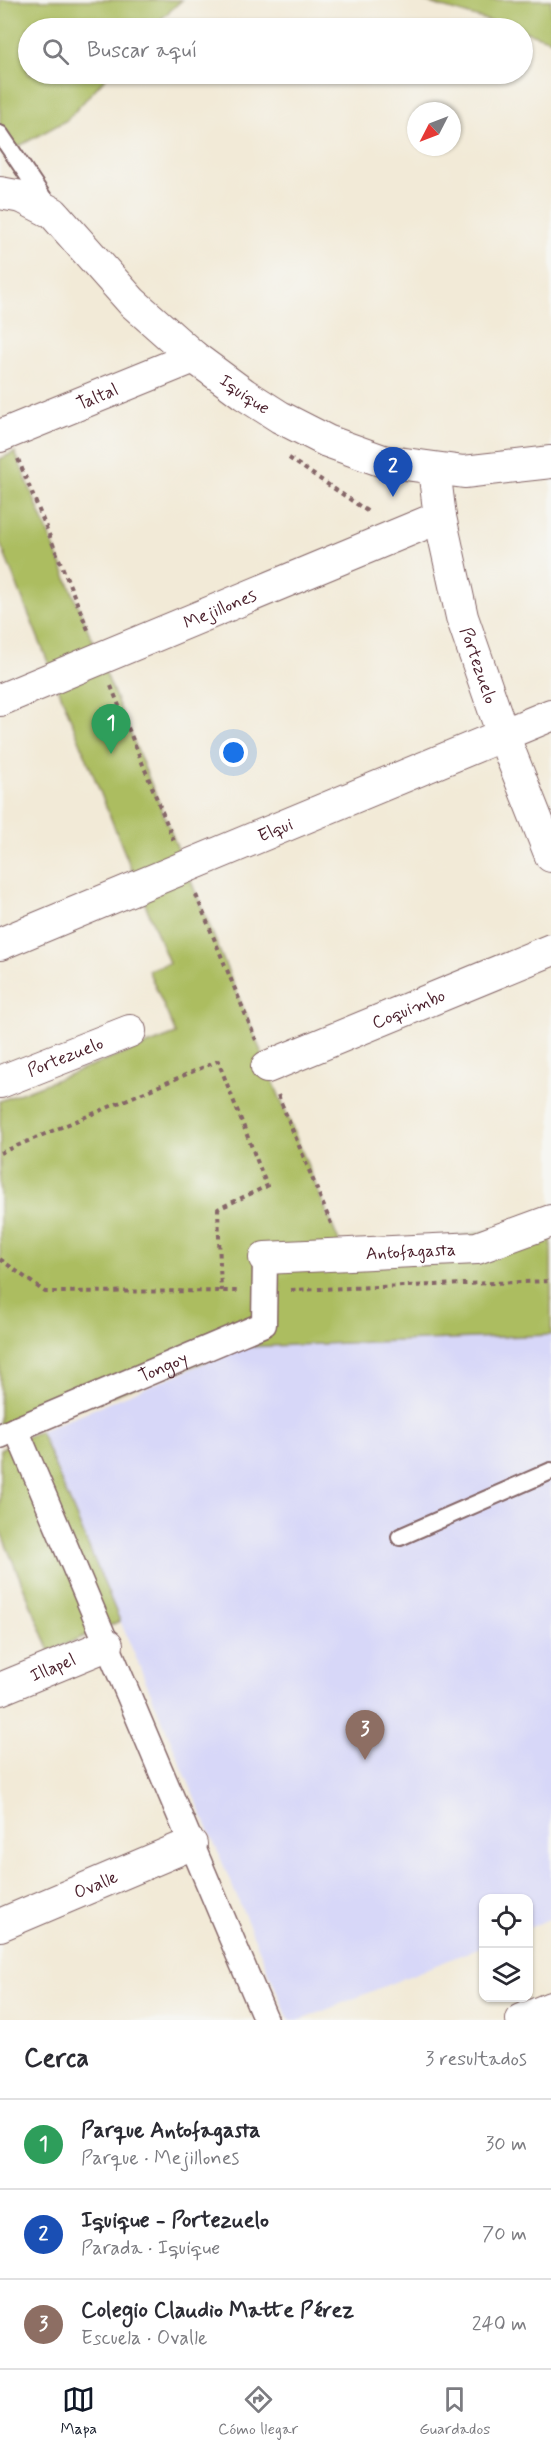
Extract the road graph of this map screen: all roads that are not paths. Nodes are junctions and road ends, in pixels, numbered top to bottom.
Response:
1 (0, 134) edge
2 (0, 193) edge
3 (53, 213) junction
4 (194, 357) junction
5 (0, 436) edge
6 (551, 462) edge
7 (434, 469) junction
8 (440, 517) junction
9 (0, 700) edge
10 (551, 715) edge
11 (503, 735) junction
12 (551, 856) edge
13 (0, 944) edge
14 (551, 950) edge
15 (130, 1031) dead end
16 (267, 1067) dead end
17 (0, 1082) edge
18 (551, 1221) edge
19 (265, 1258) joint
20 (8, 1433) edge
21 (551, 1471) edge
22 (400, 1537) dead end
23 (107, 1645) junction
24 (0, 1689) edge
25 (191, 1844) junction
26 (0, 1924) edge
27 (551, 2008) edge
28 (266, 2020) edge
29 (522, 2020) edge

1 - 3 lane
2 - 3 street, Iquique
3 - 4 street, Iquique
4 - 5 street, Taltal
4 - 7 street, Iquique
6 - 7 street, Iquique
7 - 8 street, Portezuelo
8 - 9 street, Mejillones
8 - 11 street, Portezuelo
10 - 11 street, Elqui
11 - 12 street, Portezuelo
11 - 13 street, Elqui
14 - 16 street, Coquimbo
15 - 17 street, Portezuelo
18 - 19 street, Antofagasta
19 - 20 street, Tongoy
20 - 23 street
21 - 22 lane
23 - 24 street, Illapel
23 - 25 street
25 - 26 street, Ovalle
25 - 28 street
27 - 29 street

